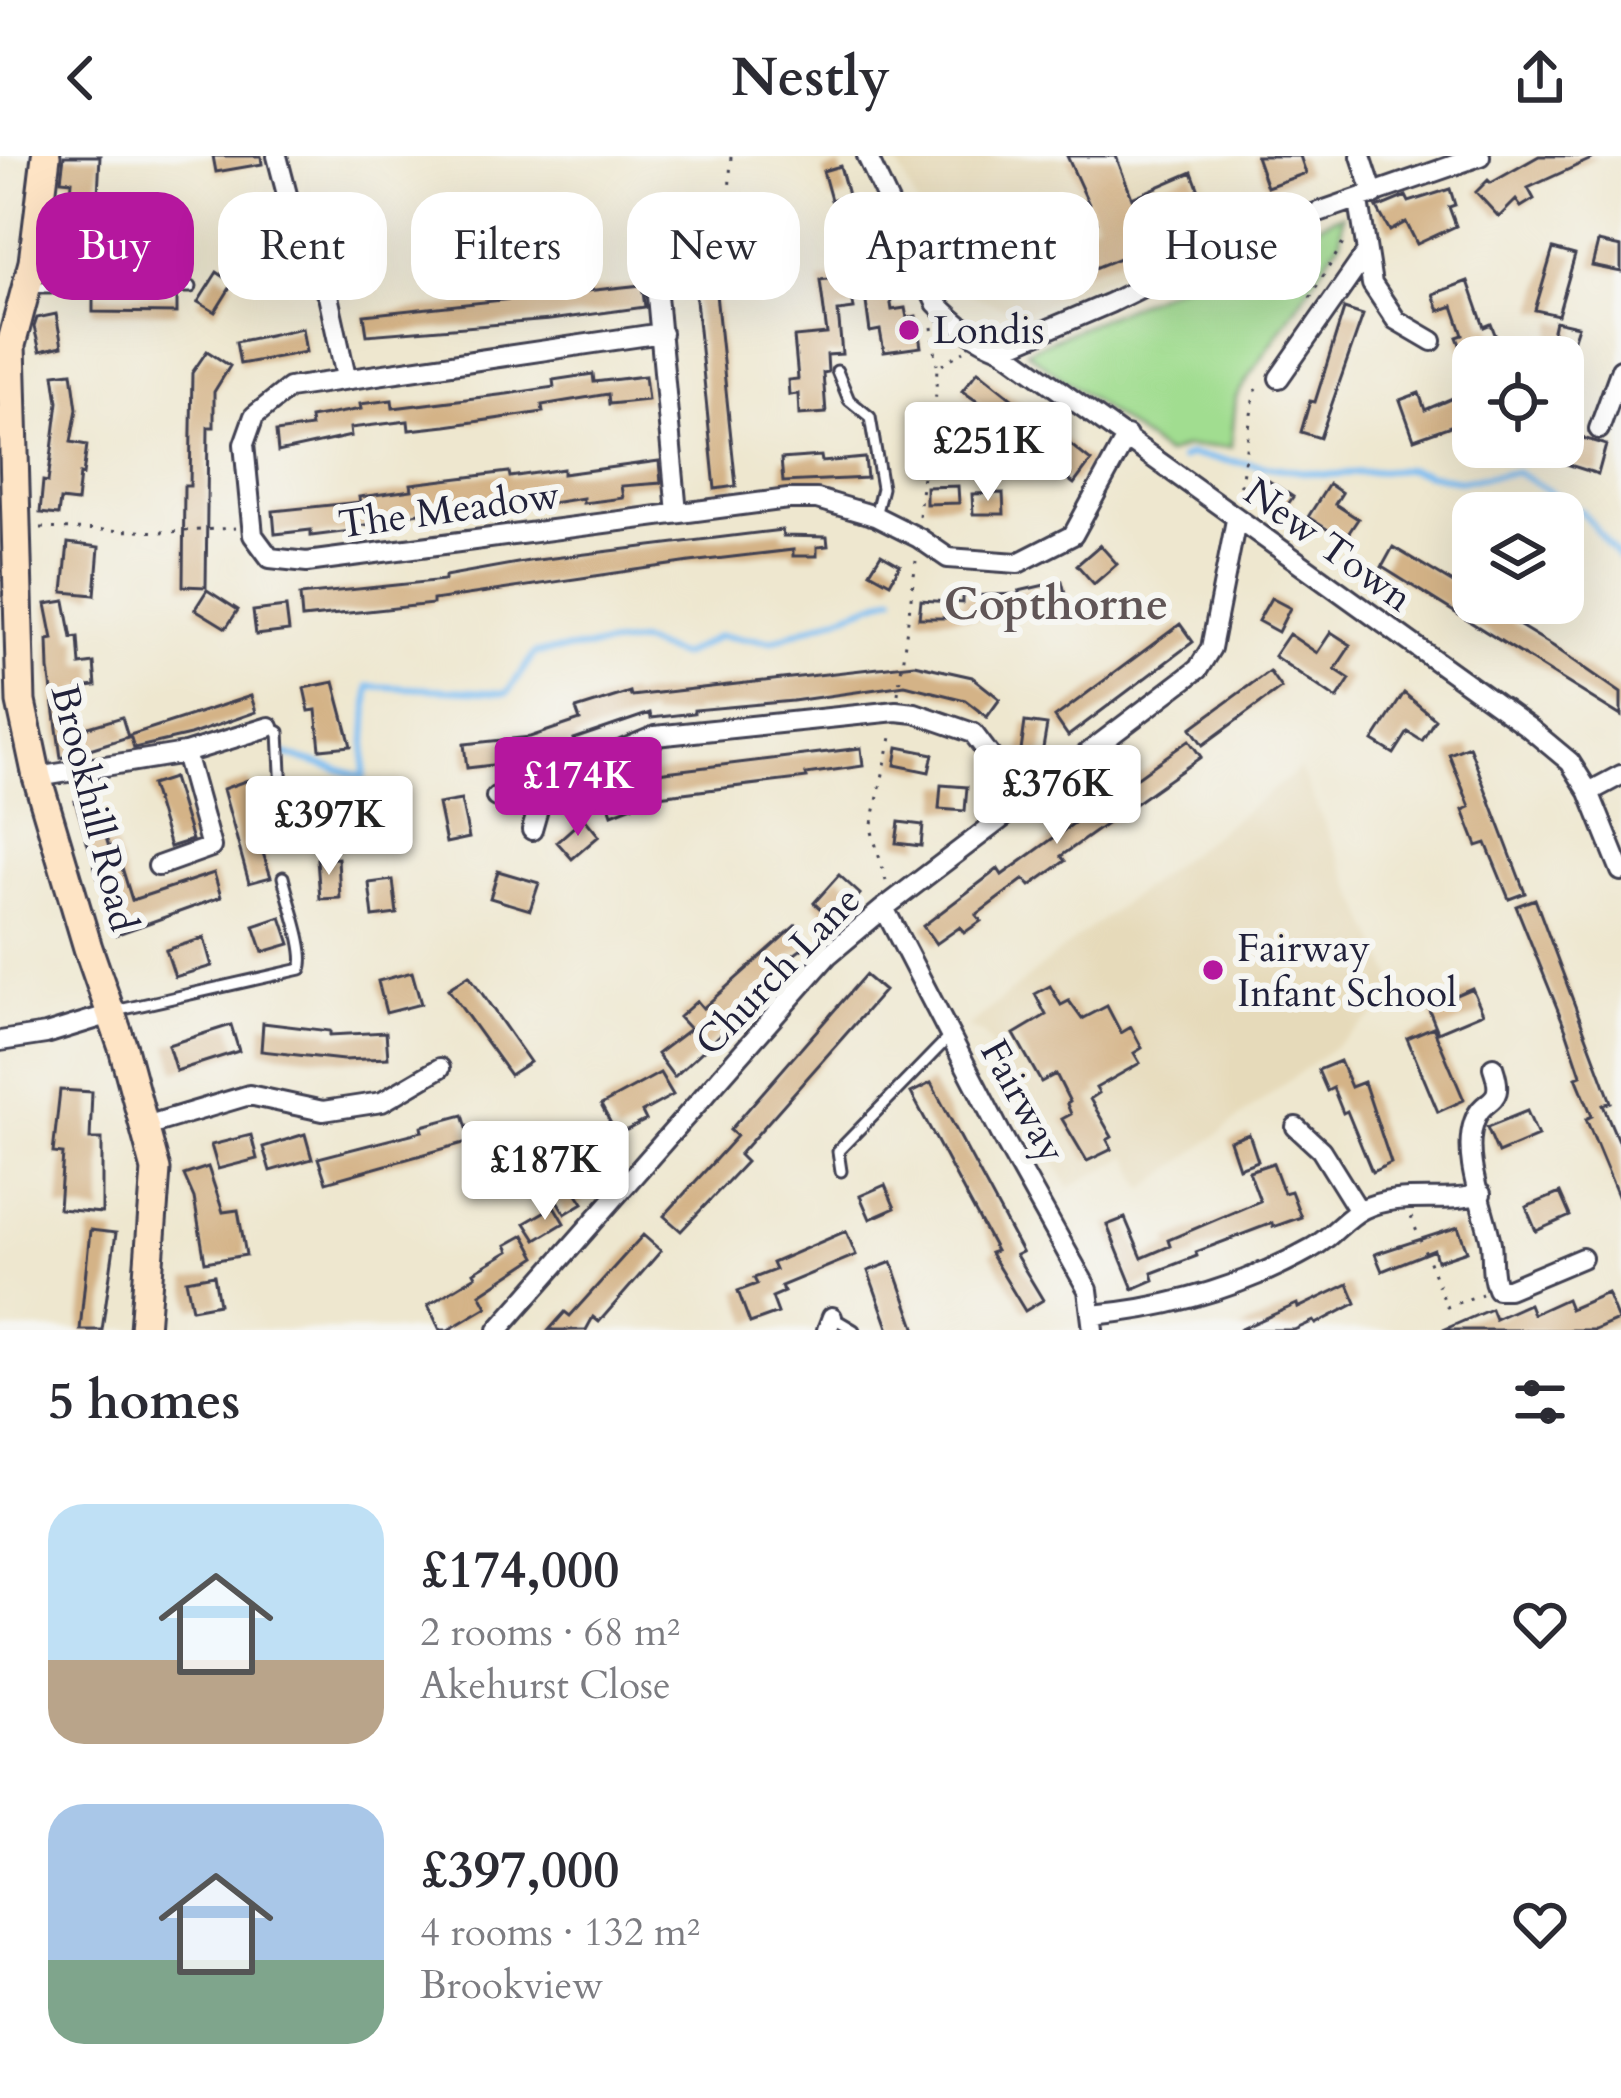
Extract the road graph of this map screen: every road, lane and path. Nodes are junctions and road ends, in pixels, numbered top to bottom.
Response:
1 (46, 156) edge
2 (277, 156) edge
3 (730, 156) edge
4 (868, 156) edge
5 (1361, 156) edge
6 (1480, 156) edge
7 (729, 192) edge
8 (1366, 198) junction
9 (1367, 252) junction
10 (26, 287) junction
11 (36, 287) edge
12 (660, 300) edge
13 (936, 303) junction
14 (662, 333) junction
15 (981, 341) junction
16 (1432, 341) dead end
17 (1002, 349) junction
18 (937, 367) junction
19 (1621, 369) edge
20 (837, 371) dead end
21 (346, 377) junction
22 (1280, 378) dead end
23 (1599, 429) dead end
24 (1126, 436) junction
25 (5, 448) edge
26 (1246, 450) dead end
27 (1243, 476) dead end
28 (677, 513) junction
29 (875, 516) junction
30 (1236, 520) junction
31 (251, 526) junction
32 (15, 528) junction
33 (920, 538) junction
34 (10, 702) edge
35 (896, 710) junction
36 (269, 727) joint
37 (185, 754) junction
38 (1621, 775) edge
39 (37, 776) junction
40 (282, 792) dead end
41 (543, 792) junction
42 (1589, 792) junction
43 (496, 797) dead end
44 (1025, 802) junction
45 (532, 830) dead end
46 (158, 866) dead end
47 (1621, 871) edge
48 (284, 877) dead end
49 (890, 903) junction
50 (110, 1013) junction
51 (950, 1036) junction
52 (0, 1041) edge
53 (1493, 1067) dead end
54 (440, 1068) dead end
55 (146, 1126) junction
56 (1296, 1127) dead end
57 (841, 1171) dead end
58 (1481, 1194) junction
59 (1404, 1198) junction
60 (1359, 1210) junction
61 (1582, 1258) dead end
62 (1497, 1288) junction
63 (1093, 1322) edge
64 (830, 1323) edge
65 (144, 1330) edge
66 (498, 1330) edge
67 (854, 1330) edge

1 - 10 street, Brookhill Road
2 - 21 street
3 - 7 path
4 - 13 street
5 - 8 street
6 - 8 street
8 - 9 street
8 - 17 street
9 - 16 street
9 - 22 street
10 - 11 lane
10 - 25 street, Brookhill Road
12 - 14 street
13 - 15 street
13 - 18 path
14 - 21 street
14 - 28 street
15 - 17 street
15 - 18 path
17 - 24 street
18 - 33 path
19 - 23 street
20 - 29 lane
21 - 31 street
24 - 30 street, New Town
24 - 33 street, The Meadow
25 - 32 street, Brookhill Road
26 - 27 path
28 - 29 street, The Meadow
28 - 31 street, The Meadow
29 - 33 street, The Meadow
30 - 42 street, New Town
30 - 44 street, Church Lane
31 - 32 path
32 - 34 street, Brookhill Road
33 - 35 path
34 - 39 street, Brookhill Road
35 - 41 street
35 - 44 street
35 - 49 path
36 - 37 street
36 - 40 lane
37 - 39 street
37 - 46 street
38 - 42 street
39 - 50 street, Brookhill Road
41 - 43 street
41 - 45 street
42 - 47 street, New Town
44 - 49 street, Church Lane
48 - 50 lane
49 - 51 street, Fairway
49 - 66 street, Church Lane
50 - 52 street
50 - 55 street, Brookhill Road
51 - 57 lane
51 - 63 street, Fairway
53 - 58 street
54 - 55 street
55 - 65 street, Brookhill Road
56 - 60 street
58 - 59 street
58 - 62 street
59 - 60 street
59 - 62 path
60 - 63 street
61 - 62 street
64 - 67 lane

